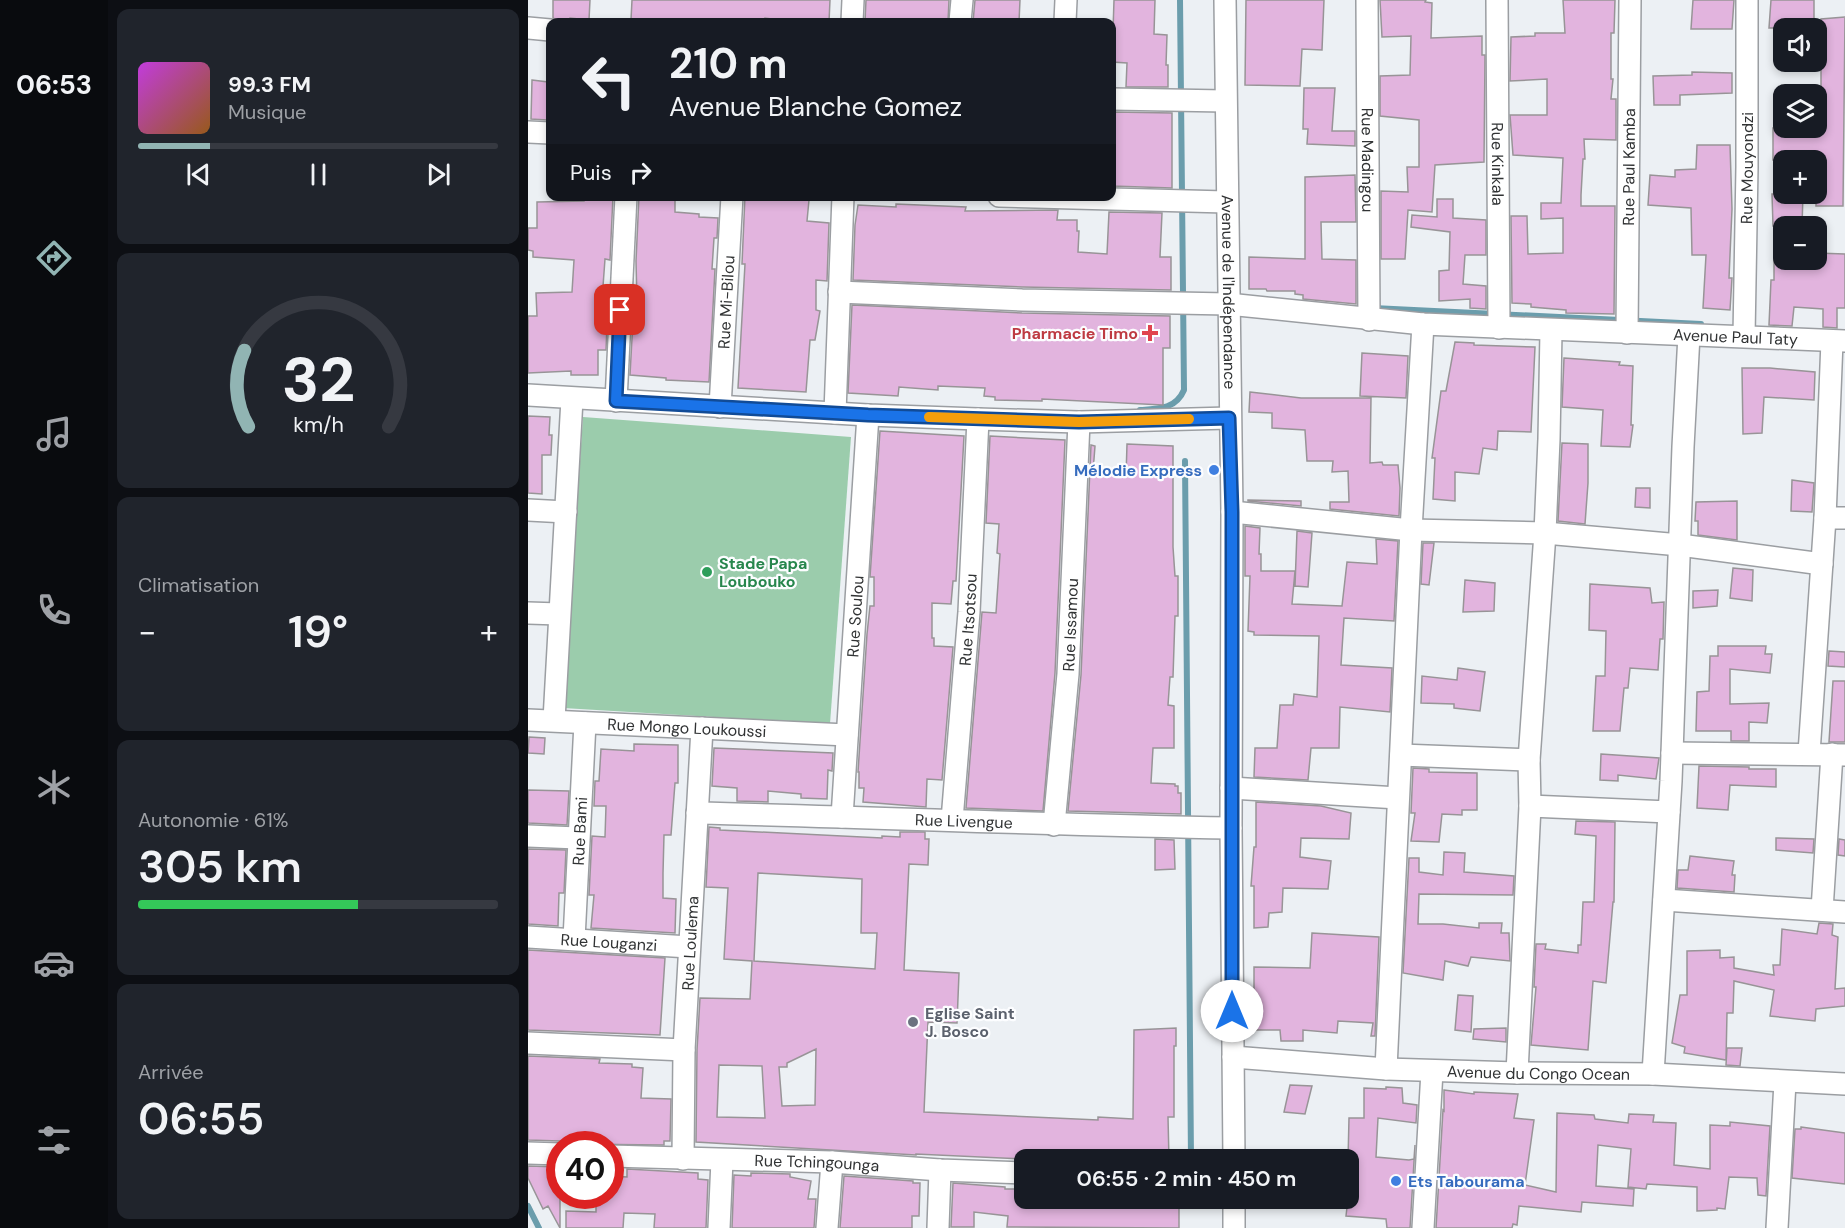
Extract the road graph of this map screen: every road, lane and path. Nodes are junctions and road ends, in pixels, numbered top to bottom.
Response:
1 (853, 0) edge
2 (962, 0) edge
3 (1066, 0) edge
4 (1225, 0) edge
5 (1367, 0) edge
6 (1497, 0) edge
7 (1630, 0) edge
8 (1747, 0) edge
9 (852, 18) edge
10 (960, 18) edge
11 (1065, 18) edge
12 (528, 28) edge
13 (546, 30) edge
14 (1116, 99) edge
15 (1225, 101) junction
16 (528, 132) edge
17 (546, 133) edge
18 (1116, 199) edge
19 (626, 201) edge
20 (732, 201) edge
21 (843, 201) edge
22 (1226, 202) junction
23 (839, 292) junction
24 (1228, 304) junction
25 (1369, 320) junction
26 (1423, 324) junction
27 (1499, 328) junction
28 (1551, 331) junction
29 (1627, 333) junction
30 (1689, 335) junction
31 (1744, 336) junction
32 (1839, 341) edge
33 (528, 395) edge
34 (572, 399) junction
35 (616, 401) junction
36 (720, 406) junction
37 (835, 413) junction
38 (868, 415) junction
39 (1229, 418) junction
40 (978, 419) junction
41 (1079, 422) junction
42 (528, 510) edge
43 (566, 512) junction
44 (1232, 512) junction
45 (1835, 518) edge
46 (1411, 530) junction
47 (1545, 533) junction
48 (1680, 545) junction
49 (1822, 564) junction
50 (528, 613) edge
51 (559, 614) junction
52 (528, 720) edge
53 (554, 720) junction
54 (585, 723) junction
55 (702, 728) junction
56 (846, 735) junction
57 (1672, 753) junction
58 (1809, 753) junction
59 (1401, 755) junction
60 (1838, 755) edge
61 (1529, 760) junction
62 (1231, 788) junction
63 (1398, 798) junction
64 (1530, 806) junction
65 (1669, 812) junction
66 (697, 813) junction
67 (842, 817) junction
68 (952, 820) junction
69 (1054, 825) junction
70 (1231, 828) junction
71 (528, 836) edge
72 (578, 838) junction
73 (1665, 900) junction
74 (1822, 910) junction
75 (1845, 912) edge
76 (528, 937) edge
77 (574, 939) junction
78 (689, 947) junction
79 (528, 1043) edge
80 (684, 1050) junction
81 (1233, 1057) junction
82 (1386, 1069) junction
83 (1432, 1071) junction
84 (1517, 1074) junction
85 (1653, 1074) junction
86 (1785, 1082) junction
87 (1845, 1084) edge
88 (1234, 1149) edge
89 (528, 1153) edge
90 (546, 1154) edge
91 (624, 1157) edge
92 (683, 1159) junction
93 (722, 1160) junction
94 (832, 1162) junction
95 (940, 1170) junction
96 (1014, 1173) edge
97 (1234, 1209) edge
98 (719, 1228) edge
99 (828, 1228) edge
100 (938, 1228) edge
101 (1234, 1228) edge
102 (1423, 1228) edge
103 (1777, 1228) edge

1 - 9 street
2 - 10 street
3 - 11 street
4 - 15 street, Avenue de l'Indépendance
5 - 25 street, Rue Madingou
6 - 27 street, Rue Kinkala
7 - 29 street, Rue Paul Kamba
8 - 31 street, Rue Mouyondzi
12 - 13 street
14 - 15 street
15 - 22 street, Avenue de l'Indépendance
16 - 17 street
18 - 22 street
19 - 35 street
20 - 36 street, Rue Mi-Bilou
21 - 23 street
22 - 24 street, Avenue de l'Indépendance
23 - 24 street, Avenue Paul Taty
23 - 37 street
24 - 25 street, Avenue Paul Taty
24 - 39 street, Avenue de l'Indépendance
25 - 26 street, Avenue Paul Taty
26 - 27 street, Avenue Paul Taty
26 - 46 street
27 - 28 street, Avenue Paul Taty
28 - 29 street, Avenue Paul Taty
28 - 47 street
29 - 30 street, Avenue Paul Taty
30 - 31 street, Avenue Paul Taty
30 - 48 street
31 - 32 street, Avenue Paul Taty
32 - 45 street
33 - 34 street
34 - 35 street
34 - 43 street
35 - 36 street
36 - 37 street
37 - 38 street
38 - 40 street
38 - 56 street, Rue Soulou
39 - 41 street
39 - 44 street, Avenue de l'Indépendance
40 - 41 street
40 - 68 street, Rue Itsotsou
41 - 69 street, Rue Issamou
42 - 43 street
43 - 51 street
44 - 46 street
44 - 62 street, Avenue de l'Indépendance
45 - 49 street
46 - 47 street
46 - 59 street
47 - 48 street
47 - 61 street
48 - 49 street
48 - 57 street
49 - 58 street
50 - 51 street
51 - 53 street
52 - 53 street, Rue Mongo Loukoussi
53 - 54 street, Rue Mongo Loukoussi
54 - 55 street, Rue Mongo Loukoussi
54 - 72 street, Rue Bami
55 - 56 street, Rue Mongo Loukoussi
55 - 66 street, Rue Loulema
56 - 67 street, Rue Soulou
57 - 58 street
57 - 65 street
58 - 60 street
59 - 61 street
59 - 63 street
60 - 74 street
61 - 64 street
62 - 63 street
62 - 70 street, Avenue de l'Indépendance
63 - 82 street
64 - 65 street
64 - 84 street
65 - 73 street
66 - 67 street, Rue Livengue
66 - 78 street, Rue Loulema
67 - 68 street, Rue Livengue
68 - 69 street, Rue Livengue
69 - 70 street, Rue Livengue
70 - 81 street, Avenue de l'Indépendance
71 - 72 street
72 - 77 street, Rue Bami
73 - 74 street
73 - 85 street
74 - 75 street
76 - 77 street, Rue Louganzi
77 - 78 street, Rue Louganzi
78 - 80 street, Rue Loulema
79 - 80 street
80 - 92 street, Rue Loulema
81 - 82 street, Avenue du Congo Ocean
81 - 88 street, Avenue de l'Indépendance
82 - 83 street, Avenue du Congo Ocean
83 - 84 street, Avenue du Congo Ocean
83 - 102 street
84 - 85 street, Avenue du Congo Ocean
85 - 86 street, Avenue du Congo Ocean
86 - 87 street, Avenue du Congo Ocean
86 - 103 street
89 - 90 street
91 - 92 street, Rue Tchingounga
92 - 93 street, Rue Tchingounga
93 - 94 street, Rue Tchingounga
93 - 98 street
94 - 95 street, Rue Tchingounga
94 - 99 street
95 - 96 street, Rue Tchingounga
95 - 100 street
97 - 101 street

